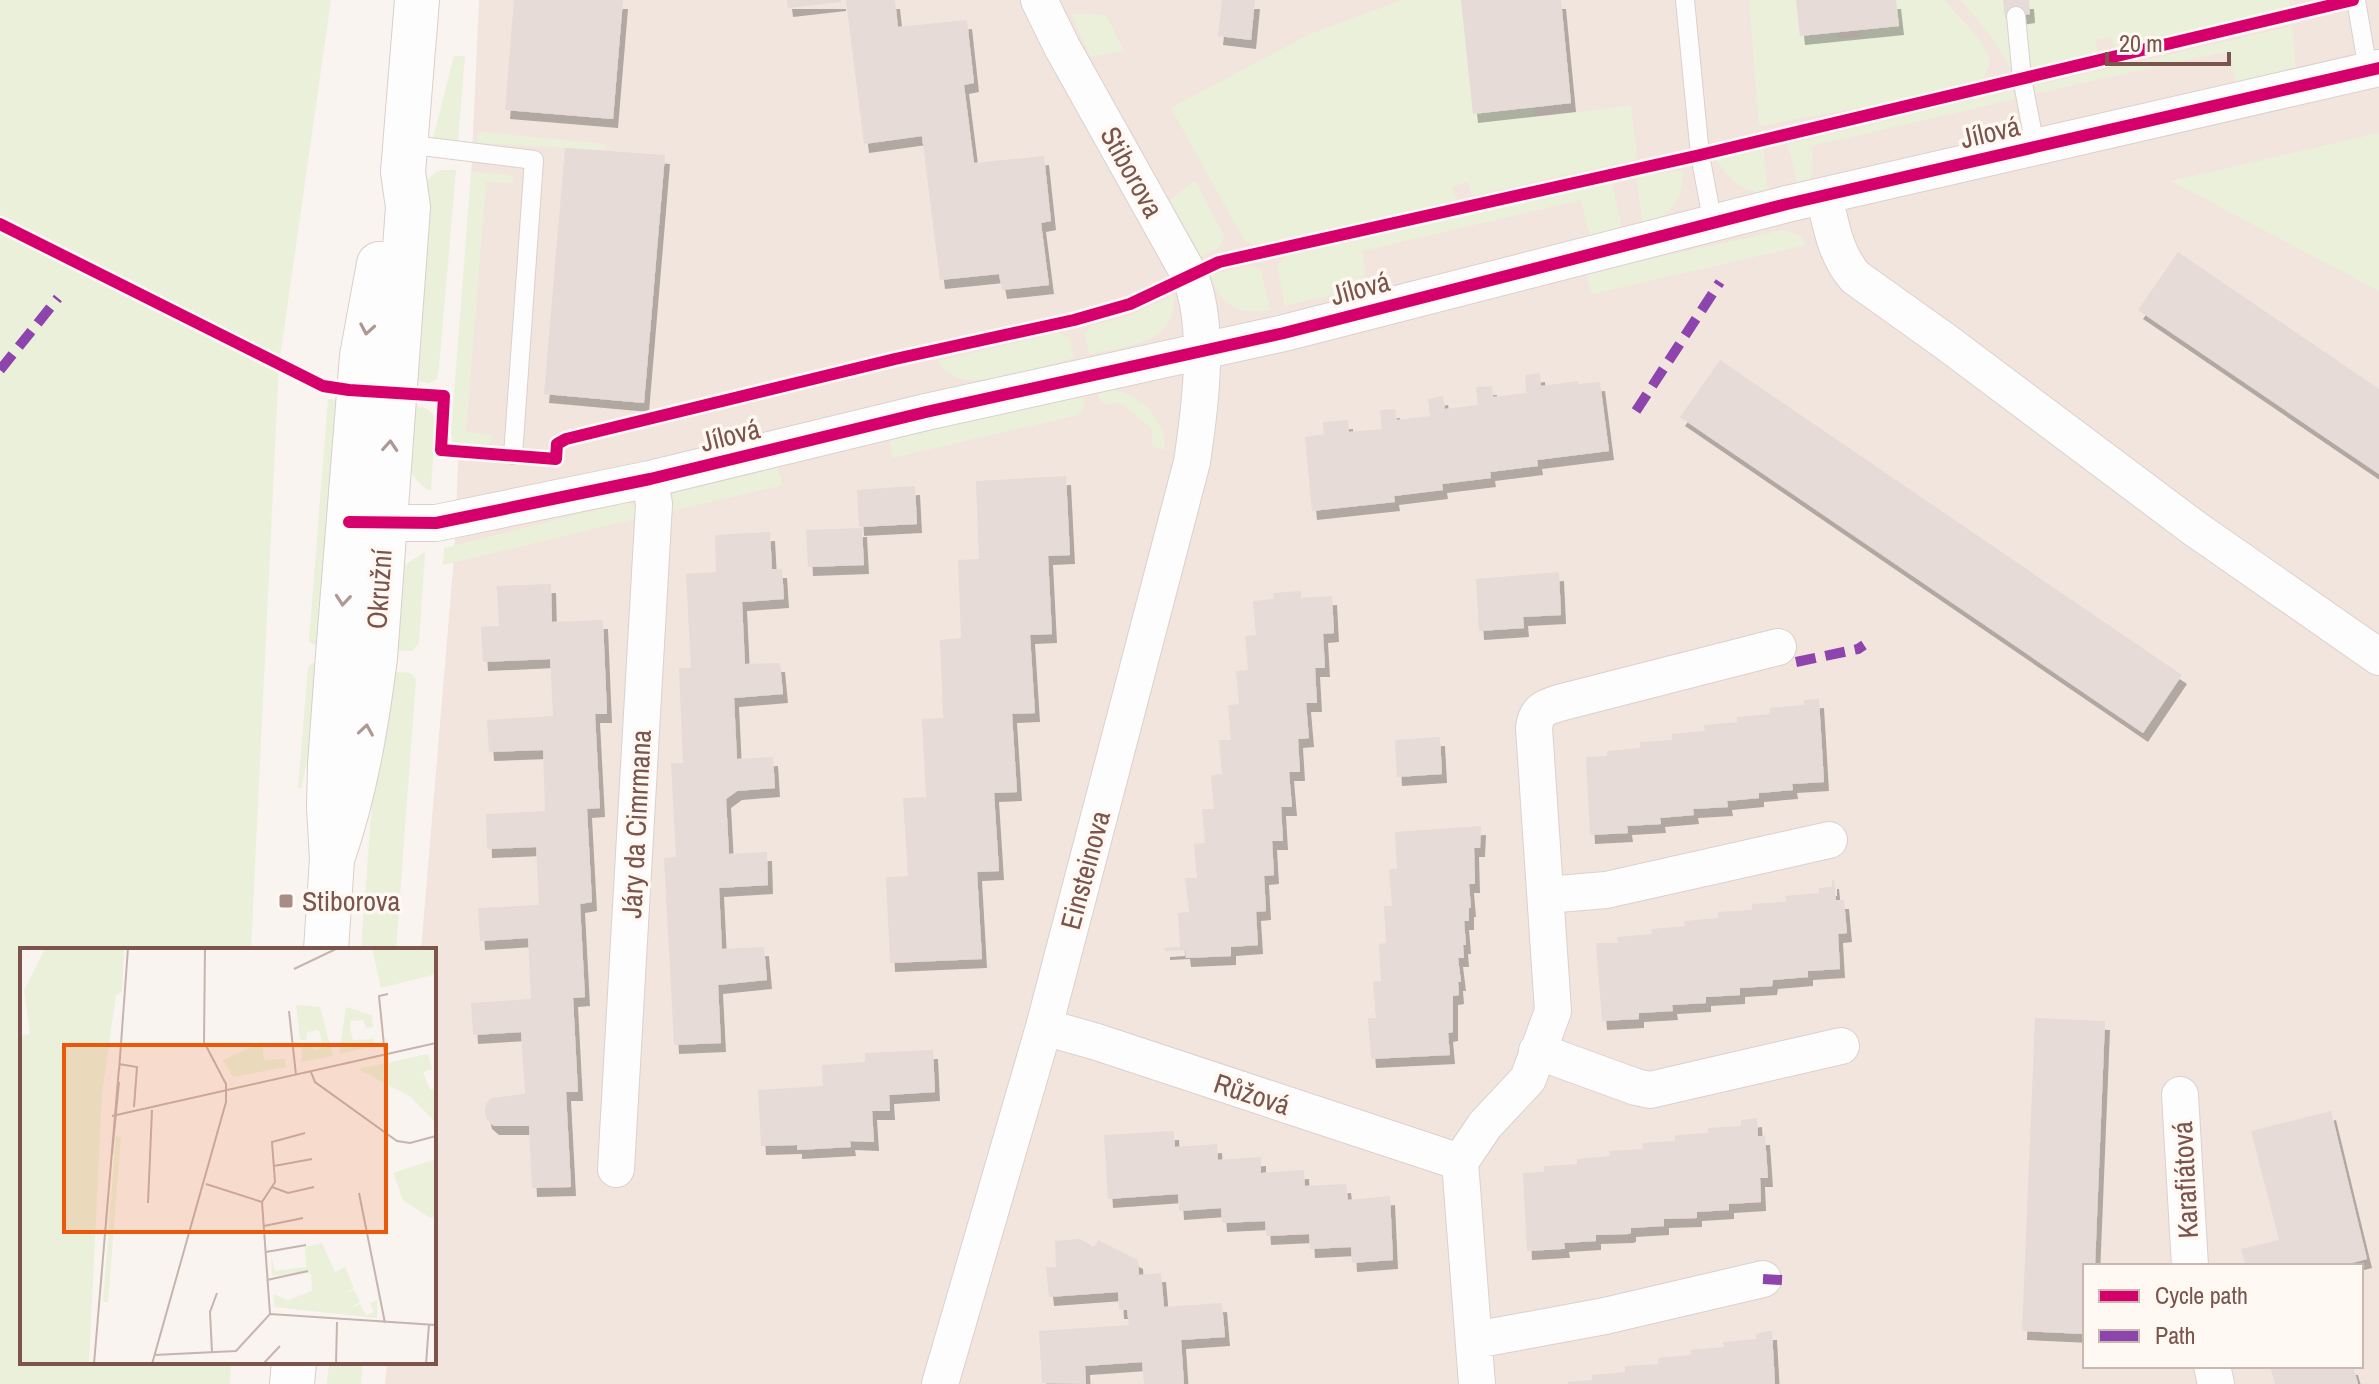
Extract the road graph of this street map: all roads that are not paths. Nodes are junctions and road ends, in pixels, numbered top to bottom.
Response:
1 (417, 0) edge
2 (1039, 0) edge
3 (1685, 0) edge
4 (2356, 0) edge
5 (2016, 16) dead end
6 (2373, 69) edge
7 (2035, 146) junction
8 (404, 158) junction
9 (1824, 196) junction
10 (1713, 224) junction
11 (1201, 351) junction
12 (513, 455) dead end
13 (650, 479) junction
14 (366, 523) junction
15 (1778, 647) dead end
16 (2379, 657) edge
17 (1829, 840) dead end
18 (1546, 895) junction
19 (326, 948) edge
20 (1044, 1027) junction
21 (1841, 1046) dead end
22 (1537, 1051) junction
23 (2180, 1095) dead end
24 (1460, 1162) junction
25 (616, 1169) dead end
26 (2190, 1264) edge
27 (1763, 1279) dead end
28 (1475, 1340) junction
29 (294, 1364) edge
30 (292, 1384) edge
31 (940, 1384) edge
32 (1477, 1384) edge

1 - 8 street, Okružní
2 - 11 street, Stiborova
3 - 10 lane
4 - 6 lane
5 - 7 lane
6 - 7 street, Jílová
7 - 9 street, Jílová
8 - 12 lane
8 - 14 street, Okružní
9 - 10 street, Jílová
9 - 16 street
10 - 11 street, Jílová
11 - 13 street, Jílová
11 - 20 street, Einsteinova
13 - 14 street, Jílová
13 - 25 street, Járy da Cimrmana
14 - 19 street, Okružní
15 - 18 street
17 - 18 street
18 - 22 street
20 - 24 street, Růžová
20 - 31 street, Einsteinova
21 - 22 street
22 - 24 street
23 - 26 street, Karafiátová
24 - 28 street
27 - 28 street
28 - 32 street
29 - 30 street

